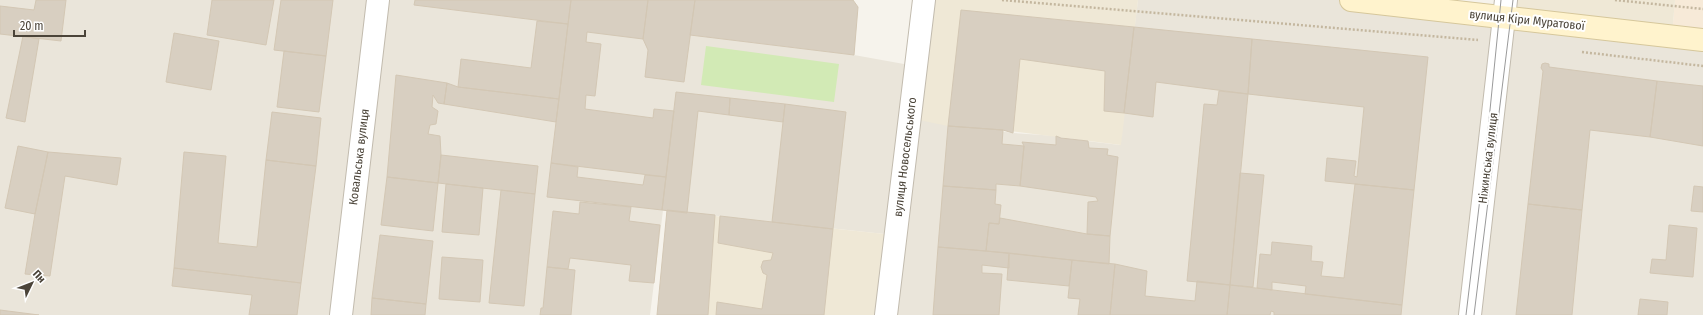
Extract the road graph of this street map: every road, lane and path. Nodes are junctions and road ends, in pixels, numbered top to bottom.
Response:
1 (378, 0) edge
2 (924, 0) edge
3 (1002, 0) edge
4 (1351, 0) edge
5 (1616, 0) edge
6 (1505, 9) edge
7 (1703, 9) edge
8 (1703, 40) edge
9 (1501, 42) junction
10 (1578, 51) dead end
11 (1703, 66) edge
12 (341, 315) edge
13 (886, 315) edge
14 (1470, 315) edge

1 - 12 street, Ковальська вулиця
2 - 13 street, вулиця Новосельського
3 - 9 path
4 - 6 street, вулиця Кіри Муратової
5 - 7 path
6 - 8 street, вулиця Кіри Муратової
6 - 9 street, Ніжинська вулиця
9 - 14 street, Ніжинська вулиця
10 - 11 path

